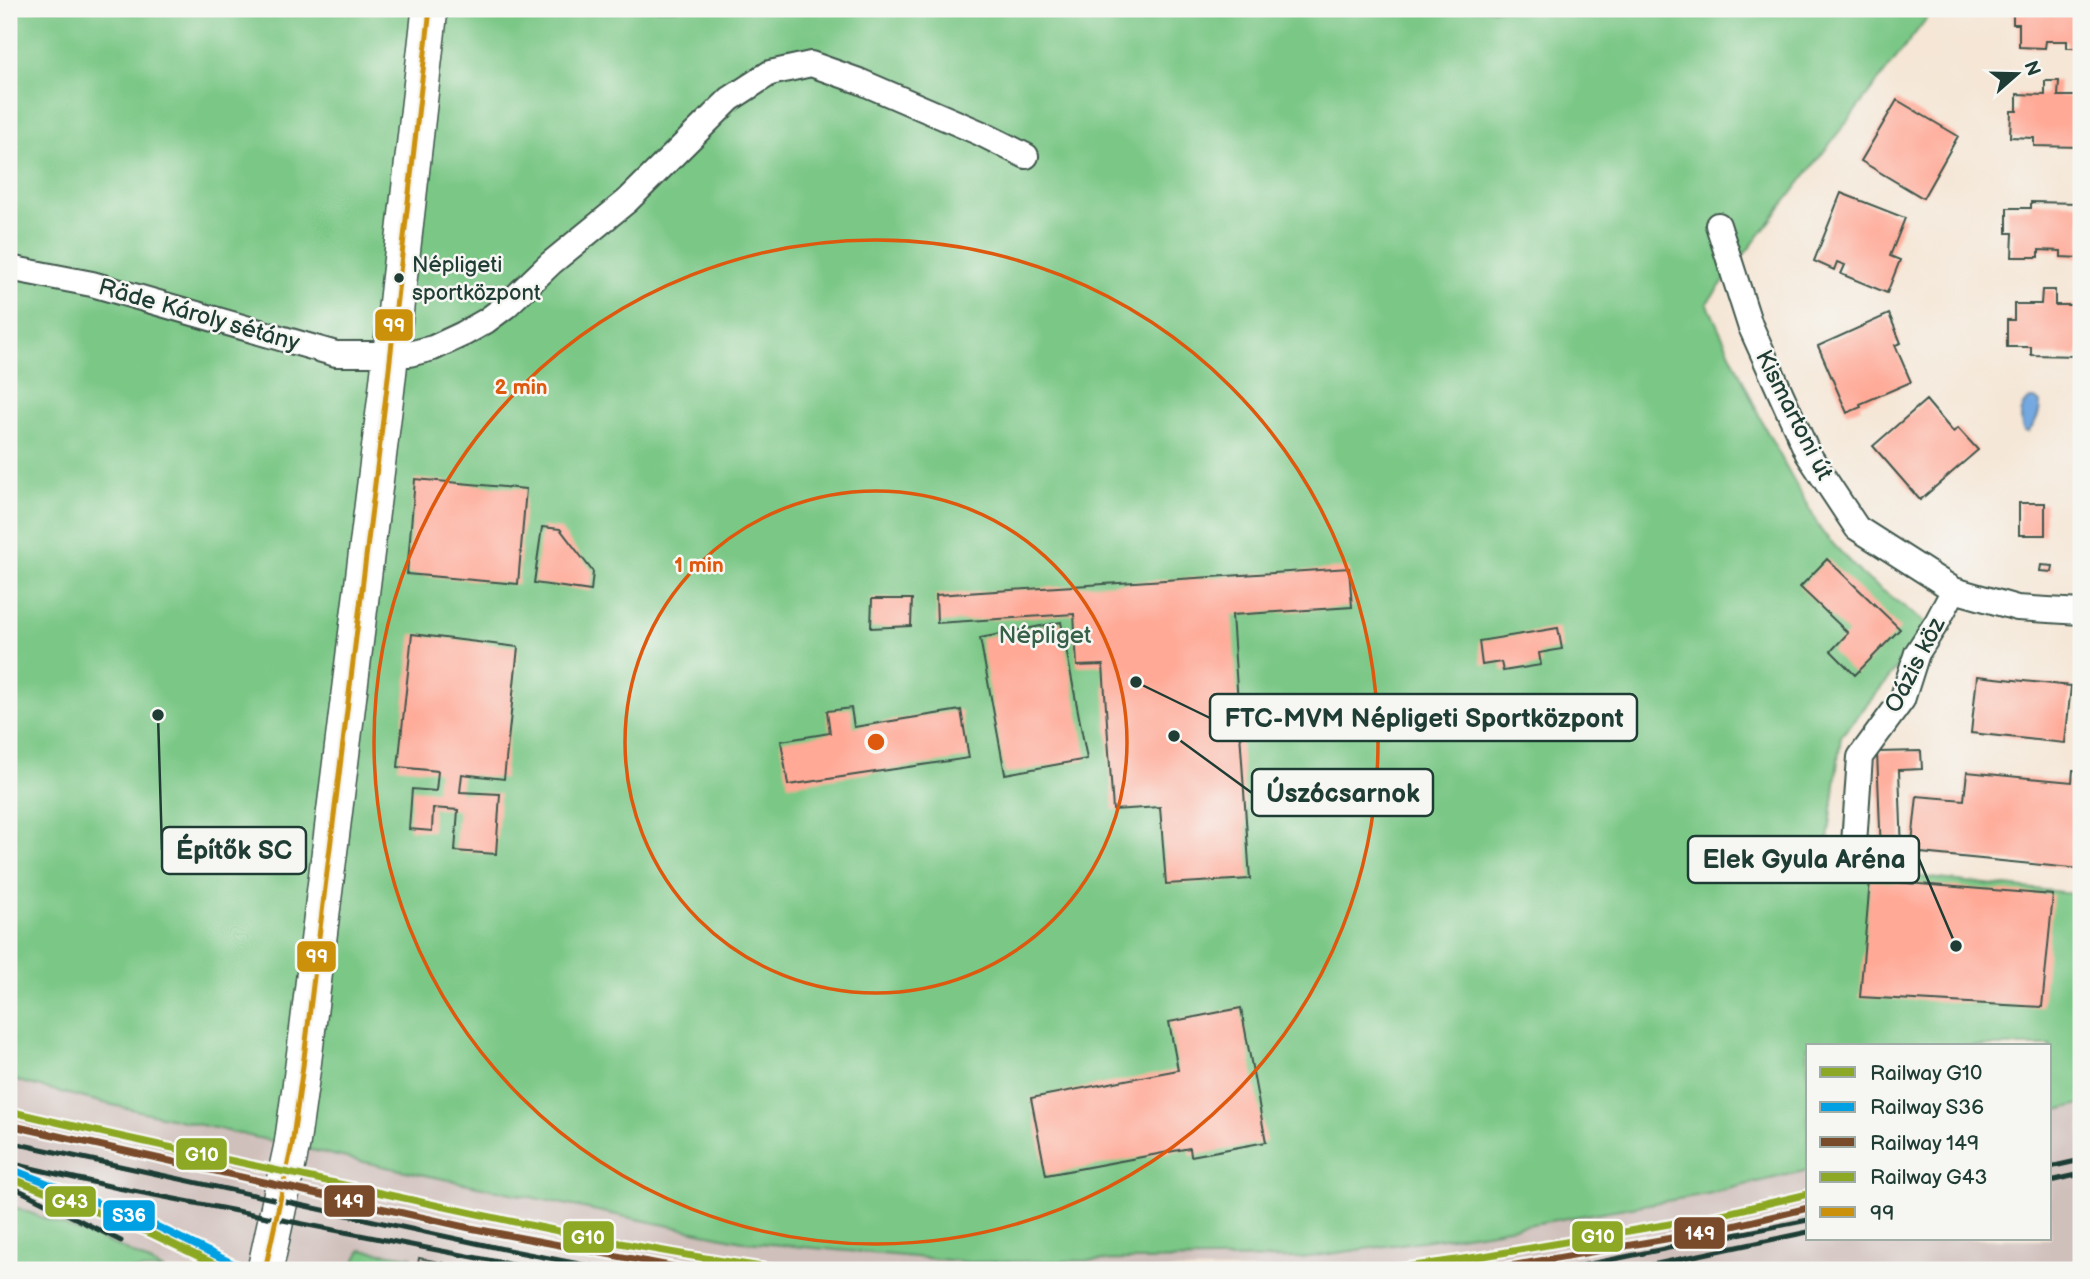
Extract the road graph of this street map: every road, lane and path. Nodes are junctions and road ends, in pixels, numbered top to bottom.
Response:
1 (430, 9) edge
2 (1026, 156) dead end
3 (1717, 225) dead end
4 (9, 268) edge
5 (390, 354) junction
6 (1954, 590) junction
7 (2081, 612) edge
8 (1853, 858) dead end
9 (265, 1270) edge

1 - 5 street
2 - 5 street, Räde Károly sétány
3 - 6 street, Kismartoni út
4 - 5 street, Räde Károly sétány
5 - 9 street
6 - 7 street, Kismartoni út
6 - 8 street, Oázis köz

